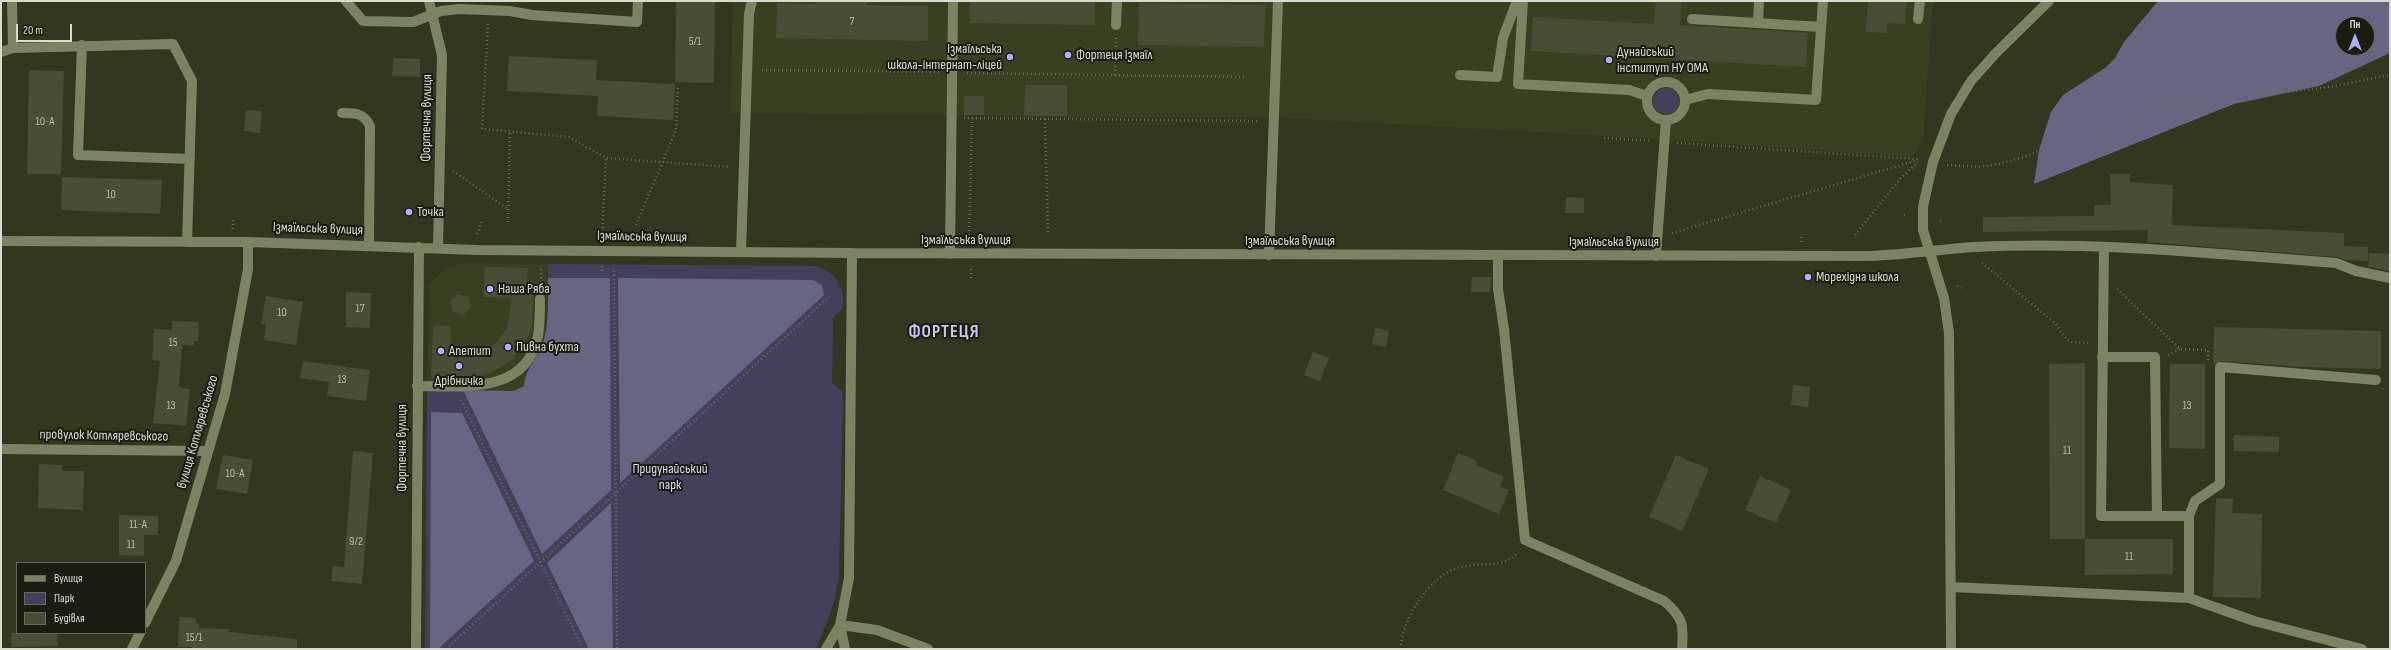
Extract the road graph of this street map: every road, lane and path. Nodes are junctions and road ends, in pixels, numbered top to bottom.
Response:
1 (12, 1) edge
2 (346, 1) edge
3 (429, 1) edge
4 (638, 1) edge
5 (752, 1) edge
6 (953, 1) edge
7 (1117, 1) edge
8 (1278, 1) edge
9 (1517, 1) edge
10 (1523, 1) edge
11 (1759, 1) edge
12 (1823, 1) edge
13 (1920, 1) edge
14 (2049, 1) edge
15 (433, 14) junction
16 (1692, 19) dead end
17 (1918, 19) dead end
18 (488, 23) dead end
19 (1758, 23) junction
20 (1116, 25) joint
21 (1821, 27) junction
22 (82, 45) junction
23 (13, 48) junction
24 (1, 52) edge
25 (747, 70) junction
26 (940, 72) dead end
27 (966, 73) dead end
28 (1115, 75) junction
29 (1460, 75) dead end
30 (2390, 75) edge
31 (1246, 77) dead end
32 (678, 86) dead end
33 (1647, 96) junction
34 (1685, 100) junction
35 (342, 113) dead end
36 (952, 118) junction
37 (972, 118) junction
38 (1045, 119) junction
39 (1666, 120) junction
40 (1274, 121) junction
41 (510, 132) junction
42 (1604, 138) dead end
43 (1652, 141) dead end
44 (1674, 143) dead end
45 (606, 158) junction
46 (190, 159) junction
47 (1922, 160) junction
48 (662, 162) junction
49 (1944, 165) dead end
50 (744, 168) junction
51 (452, 170) dead end
52 (508, 209) junction
53 (233, 220) dead end
54 (482, 221) dead end
55 (508, 222) dead end
56 (636, 225) dead end
57 (233, 229) dead end
58 (1048, 232) dead end
59 (1670, 233) dead end
60 (477, 234) dead end
61 (1801, 235) dead end
62 (1855, 235) dead end
63 (602, 236) dead end
64 (969, 239) dead end
65 (1, 241) edge
66 (187, 242) junction
67 (248, 242) junction
68 (1801, 243) dead end
69 (369, 245) junction
70 (419, 247) junction
71 (2104, 247) junction
72 (438, 248) junction
73 (741, 252) junction
74 (852, 253) junction
75 (1930, 253) junction
76 (950, 254) junction
77 (1269, 254) junction
78 (1498, 255) junction
79 (1656, 256) junction
80 (1982, 263) dead end
81 (602, 264) dead end
82 (542, 266) dead end
83 (971, 267) dead end
84 (602, 271) dead end
85 (614, 271) dead end
86 (2104, 276) junction
87 (971, 278) dead end
88 (2390, 278) edge
89 (1957, 286) dead end
90 (1961, 288) dead end
91 (831, 295) dead end
92 (540, 299) joint
93 (2102, 343) junction
94 (2102, 357) junction
95 (2220, 367) junction
96 (2376, 380) dead end
97 (417, 386) junction
98 (457, 386) junction
99 (1, 449) edge
100 (207, 451) junction
101 (616, 493) junction
102 (2157, 516) junction
103 (2189, 516) junction
104 (1525, 540) junction
105 (540, 562) junction
106 (1951, 587) junction
107 (2189, 598) junction
108 (146, 620) edge
109 (840, 625) junction
110 (140, 634) edge
111 (132, 649) edge
112 (416, 649) edge
113 (446, 649) edge
114 (582, 649) edge
115 (617, 649) edge
116 (826, 649) edge
117 (845, 649) edge
118 (928, 649) edge
119 (1400, 649) edge
120 (1682, 649) edge
121 (1951, 649) edge
122 (2362, 649) edge

1 - 23 street
2 - 15 street
3 - 15 street, Фортечна вулиця
4 - 15 street
5 - 25 street
6 - 36 street
7 - 20 street
8 - 40 street
9 - 29 street
10 - 33 street
11 - 19 street
12 - 21 street
13 - 17 street
14 - 75 street
15 - 72 street, Фортечна вулиця
16 - 19 street
18 - 41 path
19 - 21 street
20 - 28 path
21 - 34 street
22 - 23 street
22 - 46 street
22 - 46 street
23 - 24 street
25 - 26 path
25 - 50 street
27 - 28 path
28 - 31 path
30 - 49 path
32 - 48 path
33 - 34 street
33 - 39 street
34 - 39 street
35 - 69 street
36 - 37 path
36 - 76 street
37 - 38 path
37 - 64 path
38 - 40 path
38 - 58 path
39 - 79 street
40 - 77 street
41 - 45 path
41 - 52 path
42 - 43 path
44 - 47 path
45 - 48 path
45 - 63 path
46 - 66 street
47 - 59 path
47 - 62 path
48 - 50 path
48 - 56 path
50 - 73 street
51 - 52 path
52 - 55 path
53 - 57 path
54 - 60 path
61 - 68 path
65 - 66 street, Ізмаїльська вулиця
66 - 67 street, Ізмаїльська вулиця
67 - 69 street, Ізмаїльська вулиця
67 - 100 street, вулиця Котляревського
69 - 70 street, Ізмаїльська вулиця
70 - 72 street, Ізмаїльська вулиця
70 - 97 street, Фортечна вулиця
71 - 75 street, Ізмаїльська вулиця
71 - 86 street
71 - 88 street, Ізмаїльська вулиця
72 - 73 street, Ізмаїльська вулиця
73 - 74 street, Ізмаїльська вулиця
74 - 76 street, Ізмаїльська вулиця
74 - 109 street
75 - 79 street, Ізмаїльська вулиця
75 - 106 street
76 - 77 street, Ізмаїльська вулиця
77 - 78 street, Ізмаїльська вулиця
78 - 79 street, Ізмаїльська вулиця
78 - 104 street
80 - 93 path
81 - 84 path
82 - 92 path
83 - 87 path
85 - 101 path
86 - 93 street
86 - 95 path
89 - 90 path
91 - 101 path
92 - 98 street
93 - 94 street
94 - 102 street
94 - 102 street
95 - 96 street
95 - 103 street
97 - 98 street
97 - 112 street, Фортечна вулиця
98 - 105 path
99 - 100 street, провулок Котляревського
100 - 108 street, вулиця Котляревського
101 - 105 path
101 - 115 path
102 - 103 street
103 - 107 street
104 - 119 path
104 - 120 street
105 - 113 path
105 - 114 path
106 - 107 street
106 - 121 street
107 - 122 street
109 - 116 street
109 - 117 street
109 - 118 street
110 - 111 street

